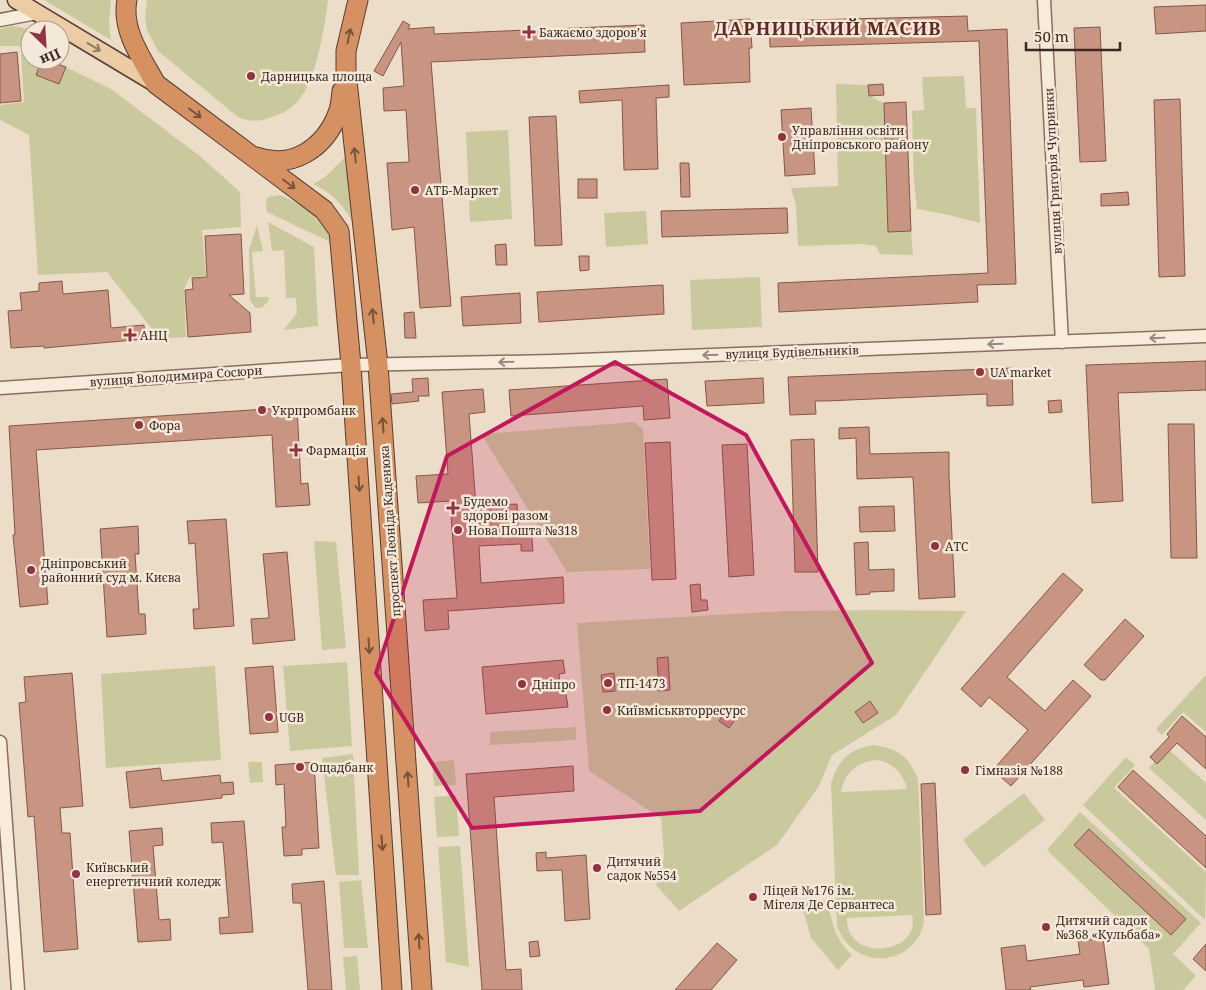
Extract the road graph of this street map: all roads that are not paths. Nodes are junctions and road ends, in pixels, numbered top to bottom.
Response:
1 (16, 0) edge
2 (127, 0) edge
3 (358, 0) edge
4 (1044, 0) edge
5 (37, 13) junction
6 (0, 20) edge
7 (346, 72) junction
8 (156, 84) junction
9 (250, 154) junction
10 (1206, 336) edge
11 (1062, 342) junction
12 (351, 365) junction
13 (378, 365) junction
14 (0, 388) edge
15 (0, 742) edge
16 (18, 990) edge
17 (392, 990) edge
18 (422, 990) edge

1 - 5 main road
2 - 8 highway
7 -> 3 highway
4 - 11 street, вулиця Григорія Чупринки
5 - 6 street
5 -> 8 main road
7 - 9 highway
13 -> 7 highway, проспект Леоніда Каденюка
8 -> 9 highway
9 -> 12 highway
10 -> 11 street, вулиця Будівельників
11 -> 13 street, вулиця Будівельників
12 - 13 street, вулиця Будівельників
12 - 14 street, вулиця Володимира Сосюри
12 -> 17 highway
18 -> 13 highway, проспект Леоніда Каденюка
15 - 16 street

